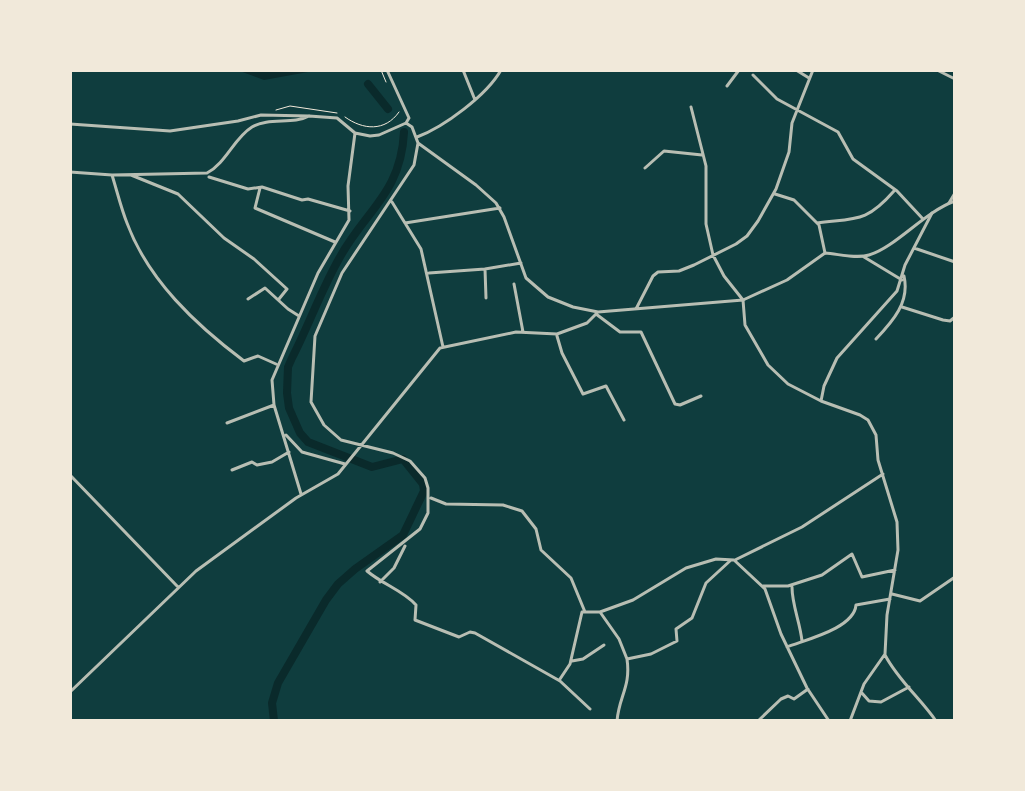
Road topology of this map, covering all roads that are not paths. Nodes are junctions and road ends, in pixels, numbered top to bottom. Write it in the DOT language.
graph roads {
  1 [pos="387,70"];
  2 [pos="463,70"];
  3 [pos="501,70"];
  4 [pos="739,70"];
  5 [pos="796,70"];
  6 [pos="813,70"];
  7 [pos="937,70"];
  8 [pos="753,75"];
  9 [pos="809,78"];
  10 [pos="955,79"];
  11 [pos="727,86"];
  12 [pos="475,100"];
  13 [pos="691,107"];
  14 [pos="796,109"];
  15 [pos="309,116"];
  16 [pos="70,124"];
  17 [pos="404,124"];
  18 [pos="355,133"];
  19 [pos="417,137"];
  20 [pos="418,143"];
  21 [pos="702,155"];
  22 [pos="645,168"];
  23 [pos="70,172"];
  24 [pos="130,174"];
  25 [pos="112,175"];
  26 [pos="209,177"];
  27 [pos="260,187"];
  28 [pos="895,190"];
  29 [pos="955,193"];
  30 [pos="774,194"];
  31 [pos="391,200"];
  32 [pos="955,201"];
  33 [pos="949,203"];
  34 [pos="500,208"];
  35 [pos="350,211"];
  36 [pos="932,213"];
  37 [pos="923,219"];
  38 [pos="404,223"];
  39 [pos="817,223"];
  40 [pos="335,242"];
  41 [pos="914,248"];
  42 [pos="825,253"];
  43 [pos="713,255"];
  44 [pos="863,256"];
  45 [pos="955,262"];
  46 [pos="521,263"];
  47 [pos="485,269"];
  48 [pos="428,273"];
  49 [pos="903,277"];
  50 [pos="514,284"];
  51 [pos="486,298"];
  52 [pos="248,299"];
  53 [pos="279,299"];
  54 [pos="743,300"];
  55 [pos="901,307"];
  56 [pos="636,309"];
  57 [pos="597,313"];
  58 [pos="299,316"];
  59 [pos="955,317"];
  60 [pos="523,332"];
  61 [pos="557,334"];
  62 [pos="876,339"];
  63 [pos="443,347"];
  64 [pos="277,364"];
  65 [pos="701,396"];
  66 [pos="821,401"];
  67 [pos="274,405"];
  68 [pos="624,420"];
  69 [pos="227,423"];
  70 [pos="283,432"];
  71 [pos="362,447"];
  72 [pos="289,452"];
  73 [pos="348,464"];
  74 [pos="232,470"];
  75 [pos="883,474"];
  76 [pos="70,475"];
  77 [pos="302,494"];
  78 [pos="430,497"];
  79 [pos="407,542"];
  80 [pos="733,560"];
  81 [pos="895,570"];
  82 [pos="955,577"];
  83 [pos="380,582"];
  84 [pos="792,585"];
  85 [pos="763,586"];
  86 [pos="178,587"];
  87 [pos="890,596"];
  88 [pos="585,612"];
  89 [pos="600,612"];
  90 [pos="802,641"];
  91 [pos="604,645"];
  92 [pos="787,647"];
  93 [pos="885,654"];
  94 [pos="627,659"];
  95 [pos="571,661"];
  96 [pos="560,681"];
  97 [pos="909,687"];
  98 [pos="808,689"];
  99 [pos="70,692"];
  100 [pos="861,692"];
  101 [pos="590,709"];
  102 [pos="617,721"];
  103 [pos="758,721"];
  104 [pos="829,721"];
  105 [pos="850,721"];
  106 [pos="936,721"];
  1 -- 17 [label="street"];
  2 -- 12 [label="street"];
  3 -- 12 [label="street"];
  4 -- 11 [label="street"];
  5 -- 9 [label="street"];
  6 -- 9 [label="street"];
  7 -- 10 [label="street"];
  8 -- 14 [label="street"];
  9 -- 14 [label="street"];
  12 -- 19 [label="street"];
  13 -- 21 [label="street"];
  14 -- 28 [label="street"];
  14 -- 30 [label="street"];
  15 -- 16 [label="street"];
  15 -- 18 [label="street"];
  15 -- 24 [label="street"];
  17 -- 18 [label="street"];
  17 -- 19 [label="street"];
  18 -- 35 [label="street"];
  19 -- 20 [label="street"];
  20 -- 31 [label="street"];
  20 -- 34 [label="street"];
  21 -- 22 [label="street"];
  21 -- 43 [label="street"];
  23 -- 25 [label="street"];
  24 -- 25 [label="street"];
  24 -- 53 [label="street"];
  25 -- 64 [label="street"];
  26 -- 27 [label="street"];
  27 -- 35 [label="street"];
  27 -- 40 [label="street"];
  28 -- 37 [label="street"];
  28 -- 39 [label="street"];
  29 -- 33 [label="street"];
  30 -- 39 [label="street"];
  30 -- 43 [label="street"];
  31 -- 38 [label="street"];
  31 -- 71 [label="street"];
  32 -- 33 [label="street"];
  33 -- 36 [label="street"];
  34 -- 38 [label="street"];
  34 -- 46 [label="street"];
  35 -- 40 [label="street"];
  36 -- 37 [label="street"];
  36 -- 41 [label="street"];
  37 -- 44 [label="street"];
  38 -- 48 [label="street"];
  39 -- 42 [label="street"];
  40 -- 58 [label="street"];
  41 -- 45 [label="street"];
  41 -- 49 [label="street"];
  42 -- 44 [label="street"];
  42 -- 54 [label="street"];
  43 -- 54 [label="street"];
  43 -- 56 [label="street"];
  44 -- 49 [label="street"];
  46 -- 47 [label="street"];
  46 -- 57 [label="street"];
  47 -- 48 [label="street"];
  47 -- 51 [label="street"];
  48 -- 63 [label="street"];
  49 -- 55 [label="street"];
  49 -- 66 [label="street"];
  50 -- 60 [label="street"];
  52 -- 53 [label="street"];
  53 -- 58 [label="street"];
  54 -- 56 [label="street"];
  54 -- 66 [label="street"];
  55 -- 59 [label="street"];
  55 -- 62 [label="street"];
  56 -- 57 [label="street"];
  57 -- 61 [label="street"];
  57 -- 65 [label="street"];
  58 -- 64 [label="street"];
  60 -- 61 [label="street"];
  60 -- 63 [label="street"];
  61 -- 68 [label="street"];
  63 -- 71 [label="street"];
  64 -- 67 [label="street"];
  66 -- 75 [label="street"];
  67 -- 69 [label="street"];
  67 -- 70 [label="street"];
  70 -- 72 [label="street"];
  70 -- 73 [label="street"];
  71 -- 73 [label="street"];
  71 -- 78 [label="street"];
  72 -- 74 [label="street"];
  72 -- 77 [label="street"];
  73 -- 77 [label="street"];
  75 -- 80 [label="street"];
  75 -- 81 [label="street"];
  76 -- 86 [label="street"];
  77 -- 86 [label="street"];
  78 -- 79 [label="street"];
  78 -- 88 [label="street"];
  79 -- 83 [label="street"];
  79 -- 83 [label="street"];
  80 -- 85 [label="street"];
  80 -- 89 [label="street"];
  80 -- 94 [label="street"];
  81 -- 84 [label="street"];
  81 -- 87 [label="street"];
  82 -- 87 [label="street"];
  83 -- 96 [label="street"];
  84 -- 85 [label="street"];
  84 -- 90 [label="street"];
  85 -- 92 [label="street"];
  86 -- 99 [label="street"];
  87 -- 90 [label="street"];
  87 -- 93 [label="street"];
  88 -- 89 [label="street"];
  88 -- 95 [label="street"];
  89 -- 94 [label="street"];
  90 -- 92 [label="street"];
  91 -- 95 [label="street"];
  92 -- 98 [label="street"];
  93 -- 97 [label="street"];
  93 -- 100 [label="street"];
  94 -- 102 [label="street"];
  95 -- 96 [label="street"];
  96 -- 101 [label="street"];
  97 -- 100 [label="street"];
  97 -- 106 [label="street"];
  98 -- 103 [label="street"];
  98 -- 104 [label="street"];
  100 -- 105 [label="street"];
}
